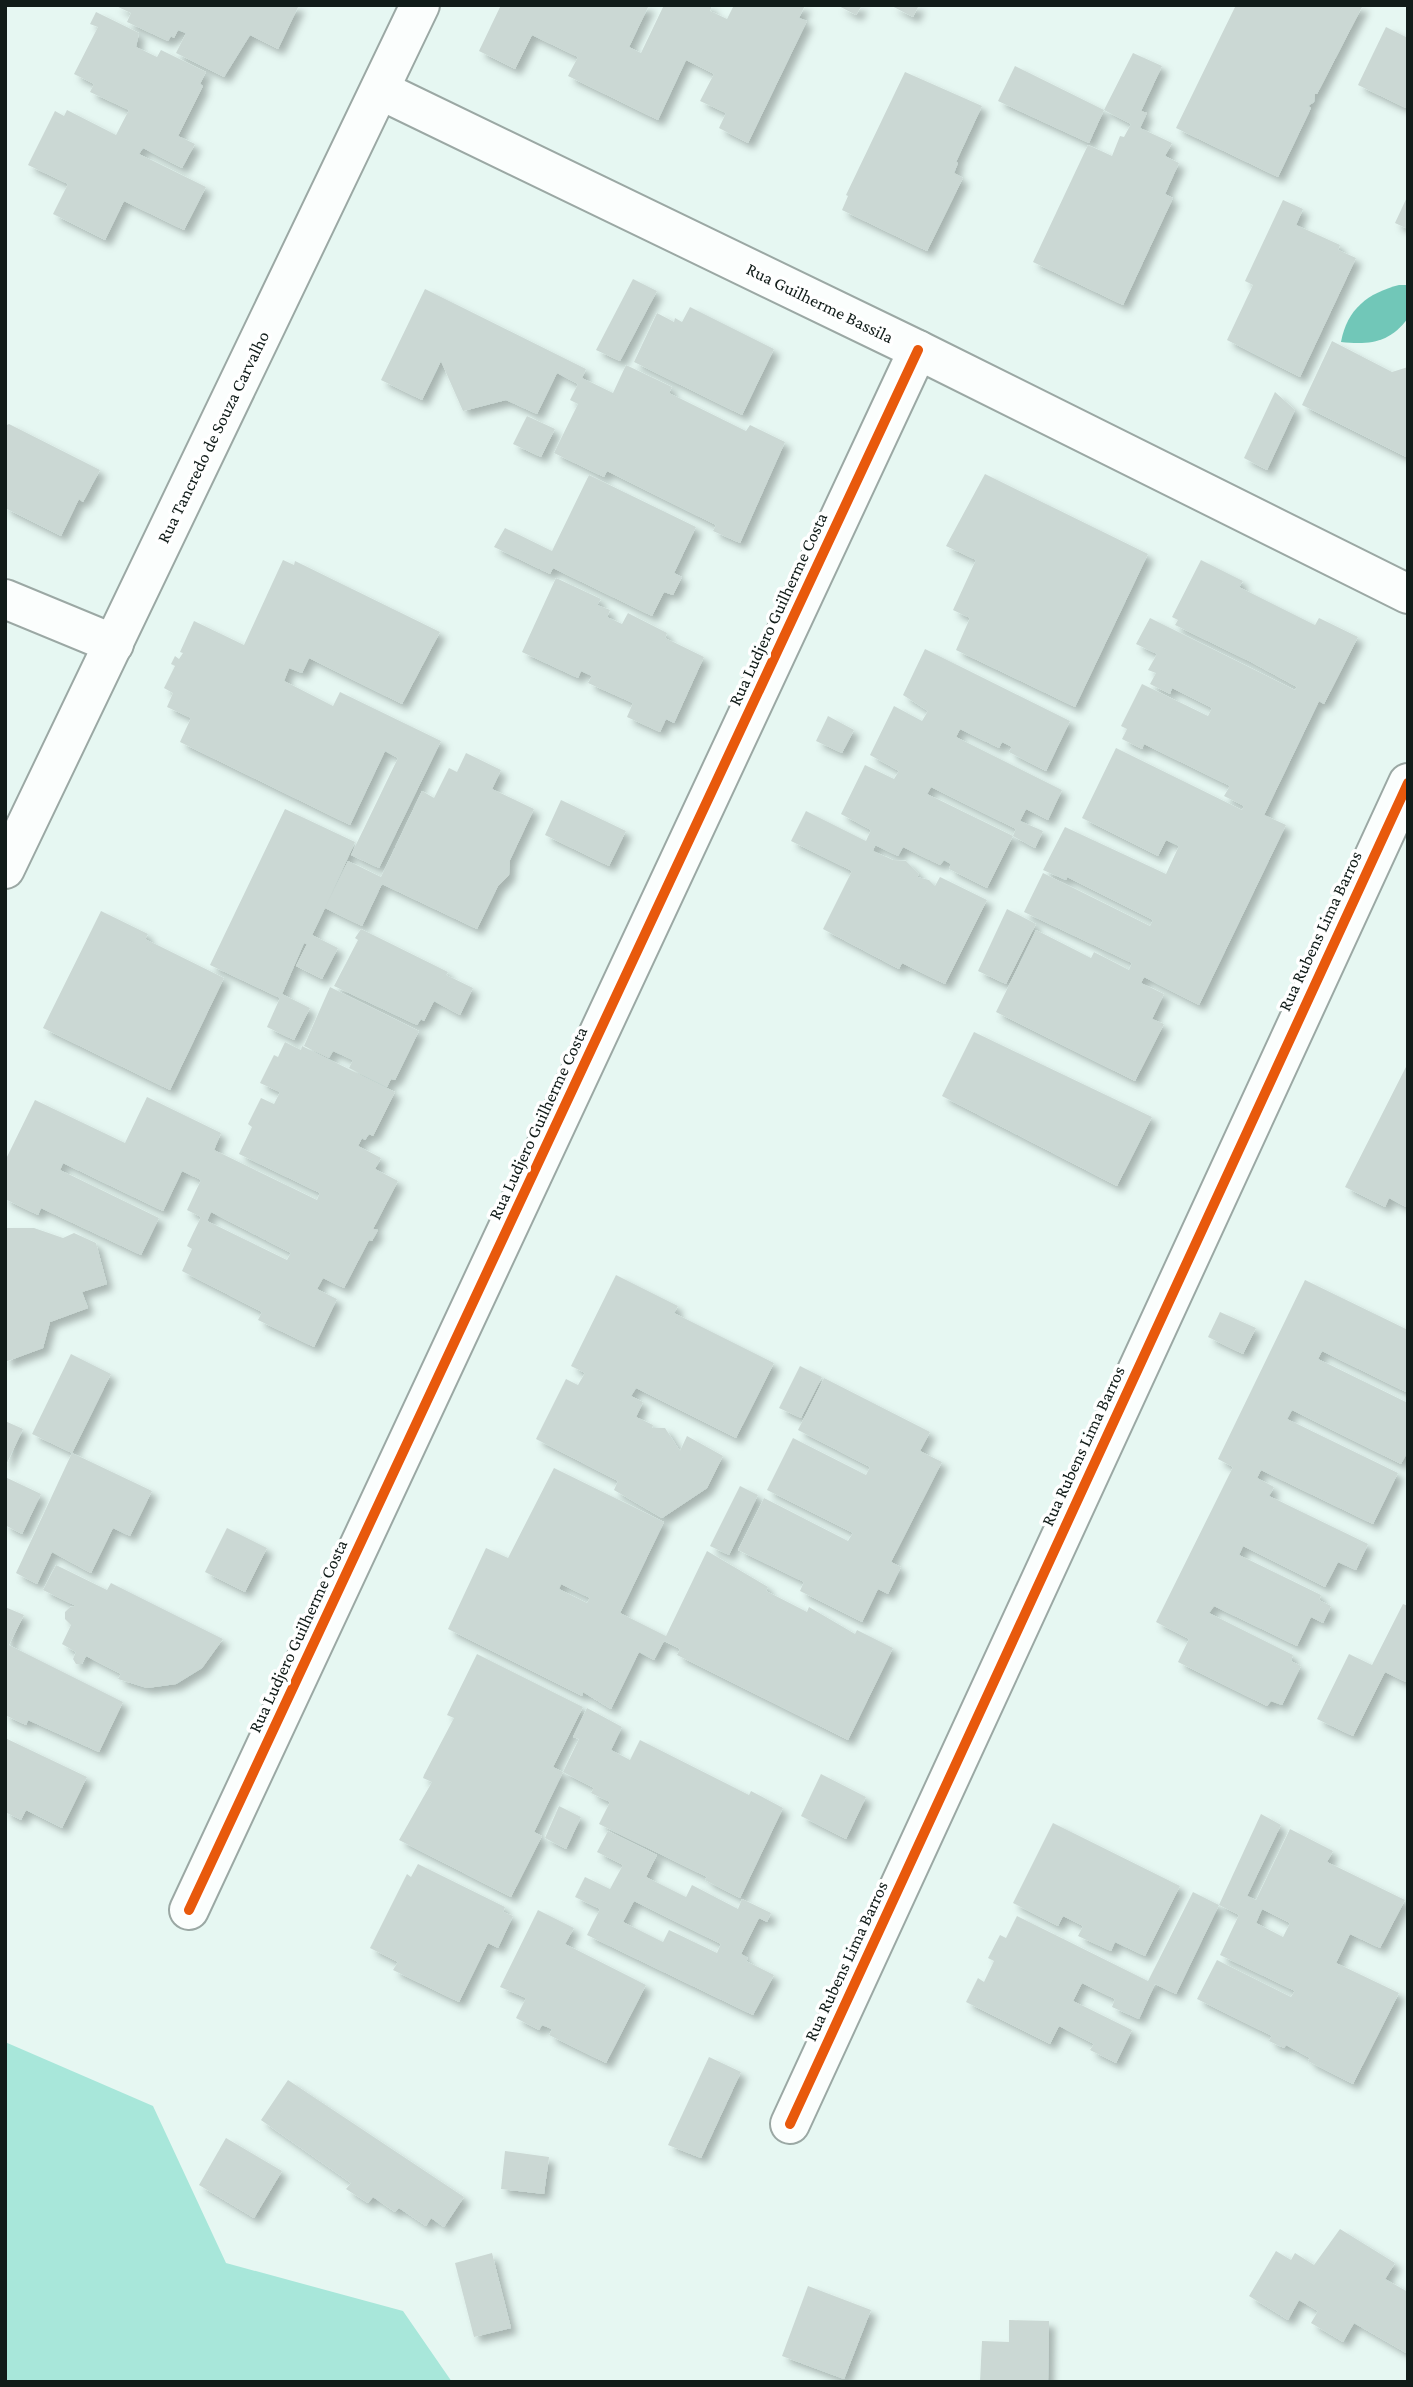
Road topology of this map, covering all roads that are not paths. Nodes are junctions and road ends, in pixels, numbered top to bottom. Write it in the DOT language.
graph roads {
  1 [pos="420,5"];
  2 [pos="380,90"];
  3 [pos="918,350"];
  4 [pos="1408,594"];
  5 [pos="5,599"];
  6 [pos="114,644"];
  7 [pos="1408,783"];
  8 [pos="5,869"];
  9 [pos="189,1910"];
  10 [pos="790,2124"];
  1 -- 2 [label="street, Rua Tancredo de Souza Carvalho"];
  2 -- 3 [label="street, Rua Guilherme Bassila"];
  2 -- 6 [label="street, Rua Tancredo de Souza Carvalho"];
  3 -- 4 [label="street, Rua Guilherme Bassila"];
  3 -- 9 [label="street, Rua Ludjero Guilherme Costa"];
  5 -- 6 [label="street"];
  6 -- 8 [label="street, Rua Tancredo de Souza Carvalho"];
  7 -- 10 [label="street, Rua Rubens Lima Barros"];
}
